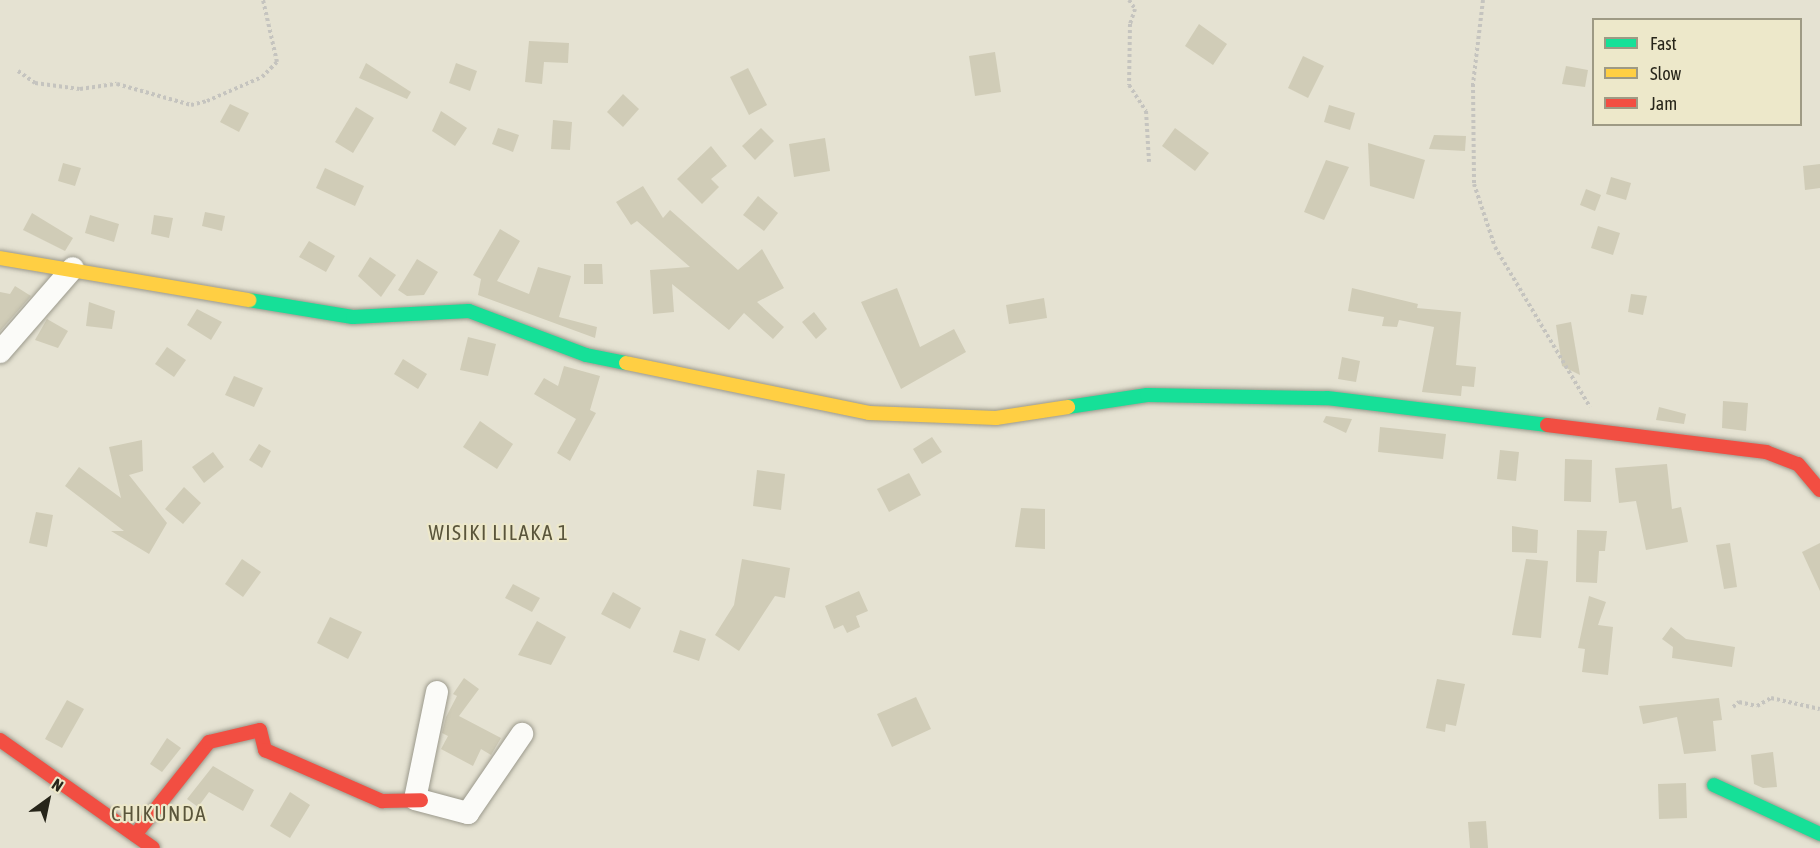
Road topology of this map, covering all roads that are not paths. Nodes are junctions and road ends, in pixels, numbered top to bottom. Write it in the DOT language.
graph roads {
  1 [pos="0,258"];
  2 [pos="73,268"];
  3 [pos="0,352"];
  4 [pos="1820,490"];
  5 [pos="437,692"];
  6 [pos="522,734"];
  7 [pos="0,740"];
  8 [pos="1714,785"];
  9 [pos="421,800"];
  10 [pos="1820,834"];
  11 [pos="135,835"];
  12 [pos="153,848"];
  1 -- 2 [label="street"];
  2 -- 3 [label="street"];
  2 -- 4 [label="street"];
  5 -- 9 [label="street"];
  6 -- 9 [label="street"];
  7 -- 11 [label="street"];
  8 -- 10 [label="street"];
  9 -- 11 [label="street"];
  11 -- 12 [label="street"];
}
